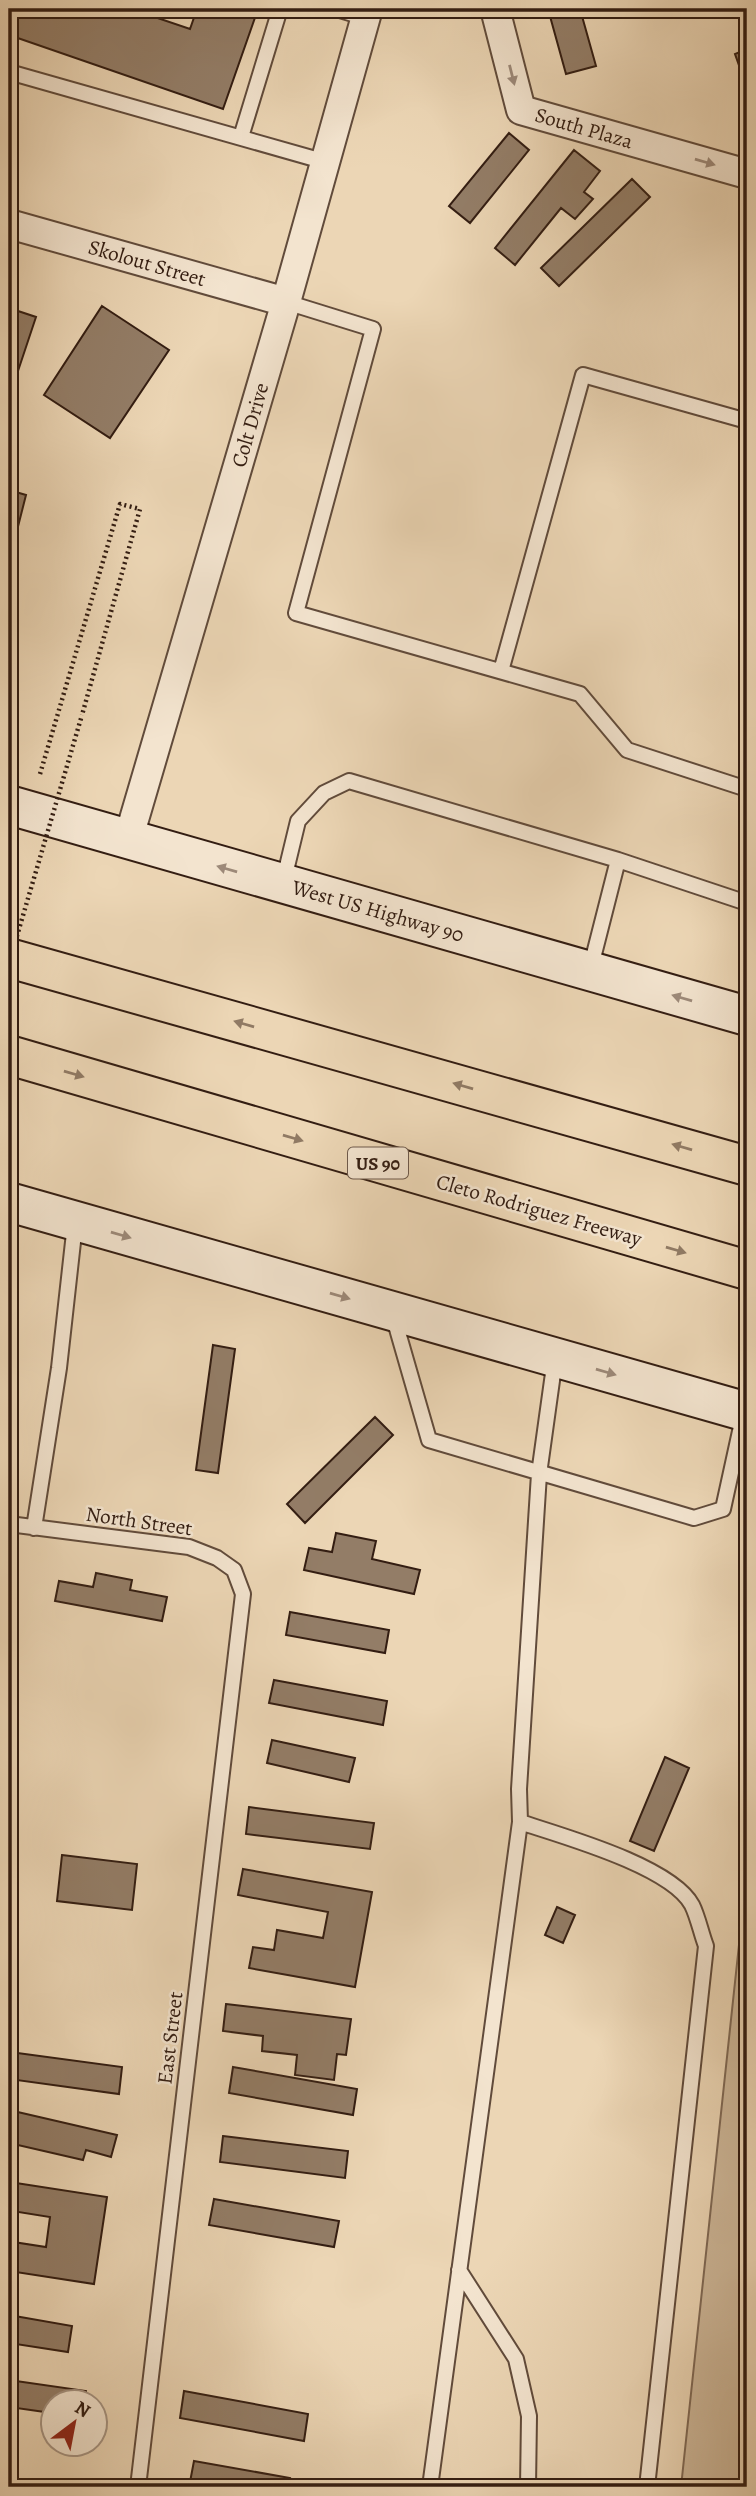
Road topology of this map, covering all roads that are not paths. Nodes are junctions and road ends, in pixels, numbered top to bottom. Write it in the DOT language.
graph roads {
  1 [pos="280,9"];
  2 [pos="335,9"];
  3 [pos="495,9"];
  4 [pos="367,13"];
  5 [pos="9,72"];
  6 [pos="241,138"];
  7 [pos="326,162"];
  8 [pos="747,174"];
  9 [pos="9,224"];
  10 [pos="286,303"];
  11 [pos="747,421"];
  12 [pos="501,671"];
  13 [pos="747,789"];
  14 [pos="9,806"];
  15 [pos="128,840"];
  16 [pos="618,860"];
  17 [pos="283,885"];
  18 [pos="747,903"];
  19 [pos="9,960"];
  20 [pos="590,972"];
  21 [pos="747,1016"];
  22 [pos="9,1055"];
  23 [pos="747,1166"];
  24 [pos="9,1202"];
  25 [pos="76,1222"];
  26 [pos="747,1270"];
  27 [pos="392,1311"];
  28 [pos="555,1357"];
  29 [pos="746,1412"];
  30 [pos="540,1474"];
  31 [pos="9,1524"];
  32 [pos="34,1528"];
  33 [pos="243,1594"];
  34 [pos="520,1822"];
  35 [pos="459,2270"];
  36 [pos="138,2487"];
  37 [pos="430,2487"];
  38 [pos="528,2487"];
  39 [pos="647,2487"];
  1 -- 6 [label="lane"];
  2 -- 4 [label="lane"];
  3 -- 8 [label="street, South Plaza, one-way"];
  4 -- 7 [label="street, Colt Drive"];
  5 -- 6 [label="lane"];
  6 -- 7 [label="lane"];
  7 -- 10 [label="street, Colt Drive"];
  9 -- 10 [label="street, Skolout Street"];
  10 -- 12 [label="lane"];
  10 -- 15 [label="street, Colt Drive"];
  11 -- 12 [label="lane"];
  12 -- 13 [label="lane"];
  14 -- 15 [label="main road, West US Highway 90"];
  17 -- 15 [label="main road, West US Highway 90, one-way"];
  16 -- 17 [label="lane"];
  16 -- 18 [label="lane"];
  16 -- 20 [label="lane"];
  17 -- 20 [label="main road, West US Highway 90"];
  23 -- 19 [label="highway, one-way"];
  21 -- 20 [label="main road, West US Highway 90, one-way"];
  22 -- 26 [label="highway, Cleto Rodriguez Freeway / US 90, one-way"];
  24 -- 25 [label="main road"];
  25 -- 27 [label="main road, one-way"];
  25 -- 32 [label="lane"];
  27 -- 28 [label="main road"];
  27 -- 30 [label="lane"];
  28 -- 29 [label="main road, one-way"];
  28 -- 30 [label="lane"];
  29 -- 30 [label="lane"];
  30 -- 34 [label="lane"];
  31 -- 32 [label="lane, North Street"];
  32 -- 33 [label="lane, North Street"];
  33 -- 36 [label="lane, East Street"];
  34 -- 35 [label="lane"];
  34 -- 39 [label="lane"];
  35 -- 37 [label="lane"];
  35 -- 38 [label="lane"];
}
